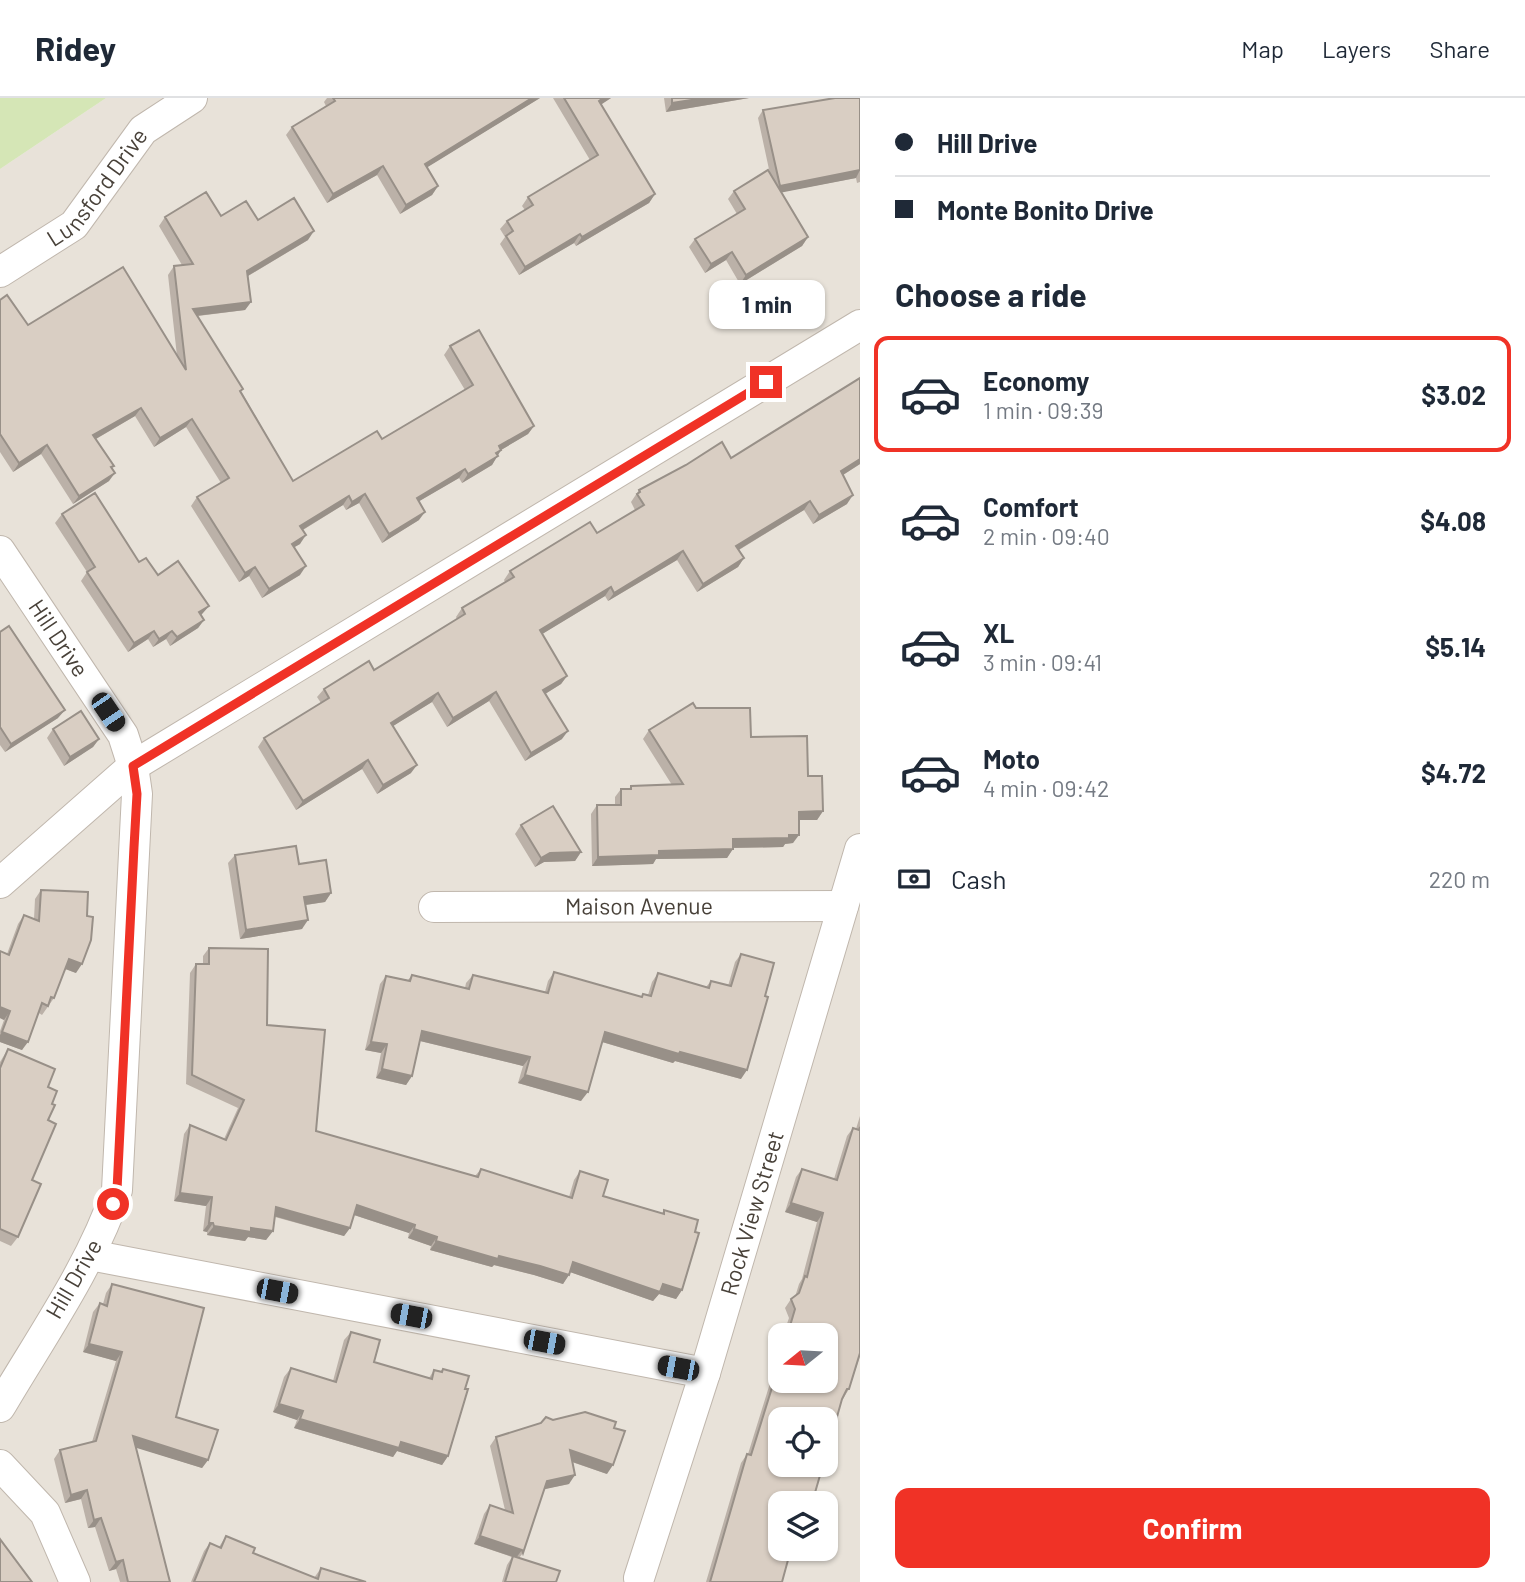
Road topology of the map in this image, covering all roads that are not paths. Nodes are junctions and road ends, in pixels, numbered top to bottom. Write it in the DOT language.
graph roads {
  1 [pos="192,98"];
  2 [pos="0,272"];
  3 [pos="860,325"];
  4 [pos="0,551"];
  5 [pos="133,766"];
  6 [pos="860,849"];
  7 [pos="0,883"];
  8 [pos="843,906"];
  9 [pos="434,907"];
  10 [pos="90,1255"];
  11 [pos="705,1373"];
  12 [pos="0,1407"];
  13 [pos="0,1465"];
  14 [pos="639,1578"];
  15 [pos="75,1582"];
  1 -- 2 [label="street, Lunsford Drive"];
  3 -- 5 [label="street"];
  4 -- 5 [label="street, Hill Drive"];
  5 -- 7 [label="street"];
  5 -- 10 [label="street, Hill Drive"];
  6 -- 8 [label="street, Rock View Street"];
  8 -- 9 [label="street, Maison Avenue"];
  8 -- 11 [label="street, Rock View Street"];
  10 -- 11 [label="street"];
  10 -- 12 [label="street, Hill Drive"];
  11 -- 14 [label="street, Rock View Street"];
  13 -- 15 [label="street"];
}
